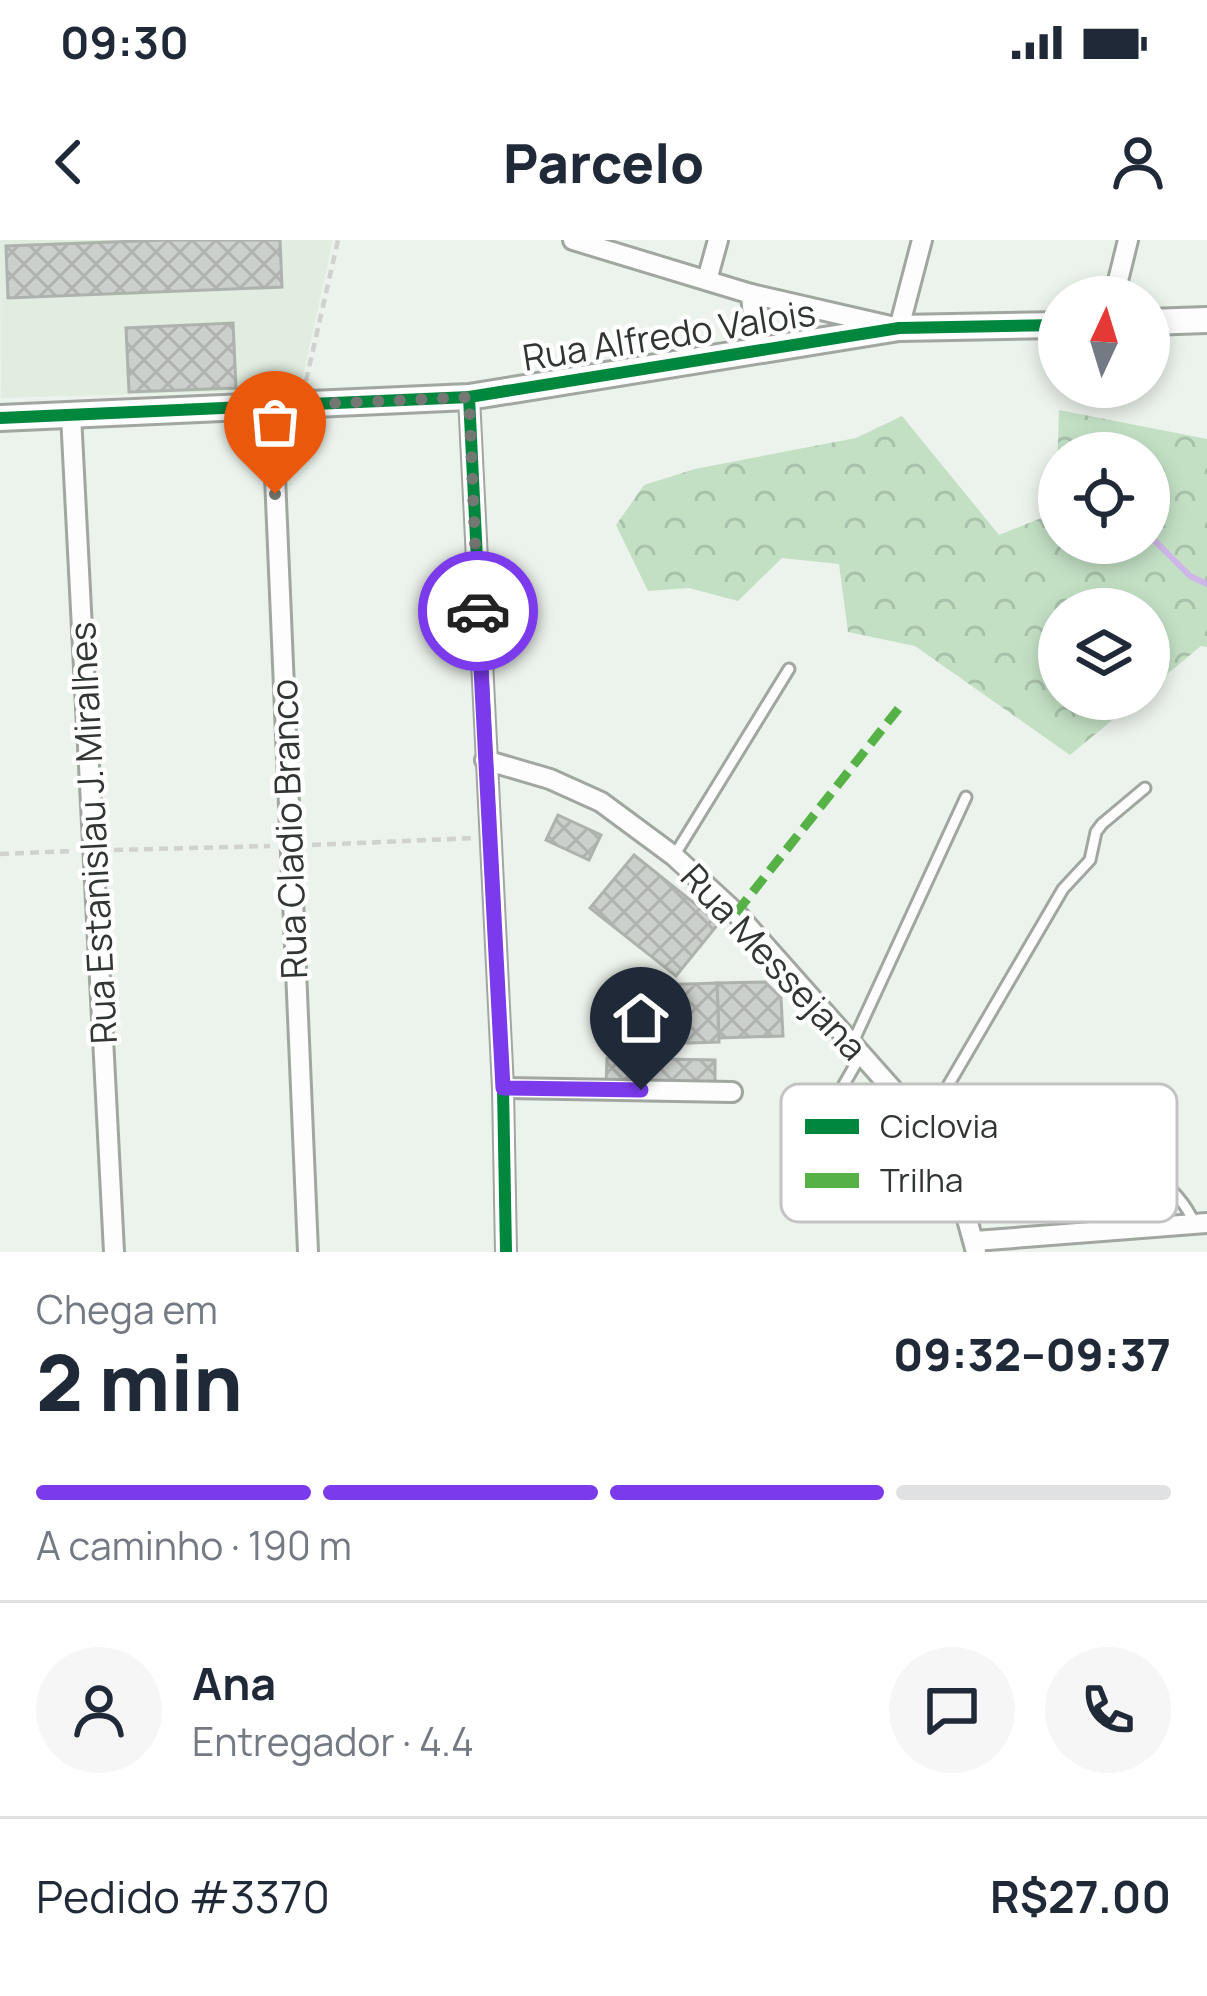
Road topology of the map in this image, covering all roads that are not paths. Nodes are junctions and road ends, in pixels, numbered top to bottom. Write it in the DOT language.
graph roads {
  1 [pos="573,240"];
  2 [pos="718,240"];
  3 [pos="922,240"];
  4 [pos="1128,240"];
  5 [pos="1119,276"];
  6 [pos="707,280"];
  7 [pos="751,294"];
  8 [pos="1207,320"];
  9 [pos="1170,321"];
  10 [pos="1038,325"];
  11 [pos="898,328"];
  12 [pos="756,352"];
  13 [pos="469,397"];
  14 [pos="272,406"];
  15 [pos="71,415"];
  16 [pos="0,418"];
  17 [pos="789,669"];
  18 [pos="485,760"];
  19 [pos="1145,788"];
  20 [pos="966,796"];
  21 [pos="674,856"];
  22 [pos="857,1048"];
  23 [pos="841,1084"];
  24 [pos="888,1084"];
  25 [pos="949,1084"];
  26 [pos="503,1088"];
  27 [pos="733,1092"];
  28 [pos="1177,1196"];
  29 [pos="1201,1223"];
  30 [pos="975,1246"];
  31 [pos="114,1252"];
  32 [pos="308,1252"];
  33 [pos="506,1252"];
  1 -- 6 [label="street"];
  2 -- 6 [label="street"];
  3 -- 11 [label="street"];
  4 -- 5 [label="street"];
  6 -- 7 [label="street"];
  7 -- 11 [label="street"];
  7 -- 12 [label="street"];
  8 -- 9 [label="street"];
  10 -- 11 [label="street, Rua Alfredo Valois"];
  11 -- 12 [label="street, Rua Alfredo Valois"];
  12 -- 13 [label="street, Rua Alfredo Valois"];
  13 -- 14 [label="street, Rua Alfredo Valois"];
  13 -- 18 [label="street"];
  14 -- 15 [label="street, Rua Alfredo Valois"];
  14 -- 32 [label="street, Rua Cladio Branco"];
  15 -- 16 [label="street, Rua Alfredo Valois"];
  15 -- 31 [label="street, Rua Estanislau J. Miralhes"];
  17 -- 21 [label="lane"];
  18 -- 21 [label="street, Rua Messejana"];
  18 -- 26 [label="street"];
  19 -- 25 [label="lane"];
  20 -- 22 [label="lane"];
  21 -- 22 [label="street, Rua Messejana"];
  22 -- 23 [label="lane"];
  22 -- 24 [label="street, Rua Messejana"];
  26 -- 27 [label="street"];
  26 -- 33 [label="street"];
  28 -- 29 [label="lane"];
  29 -- 30 [label="street"];
}
